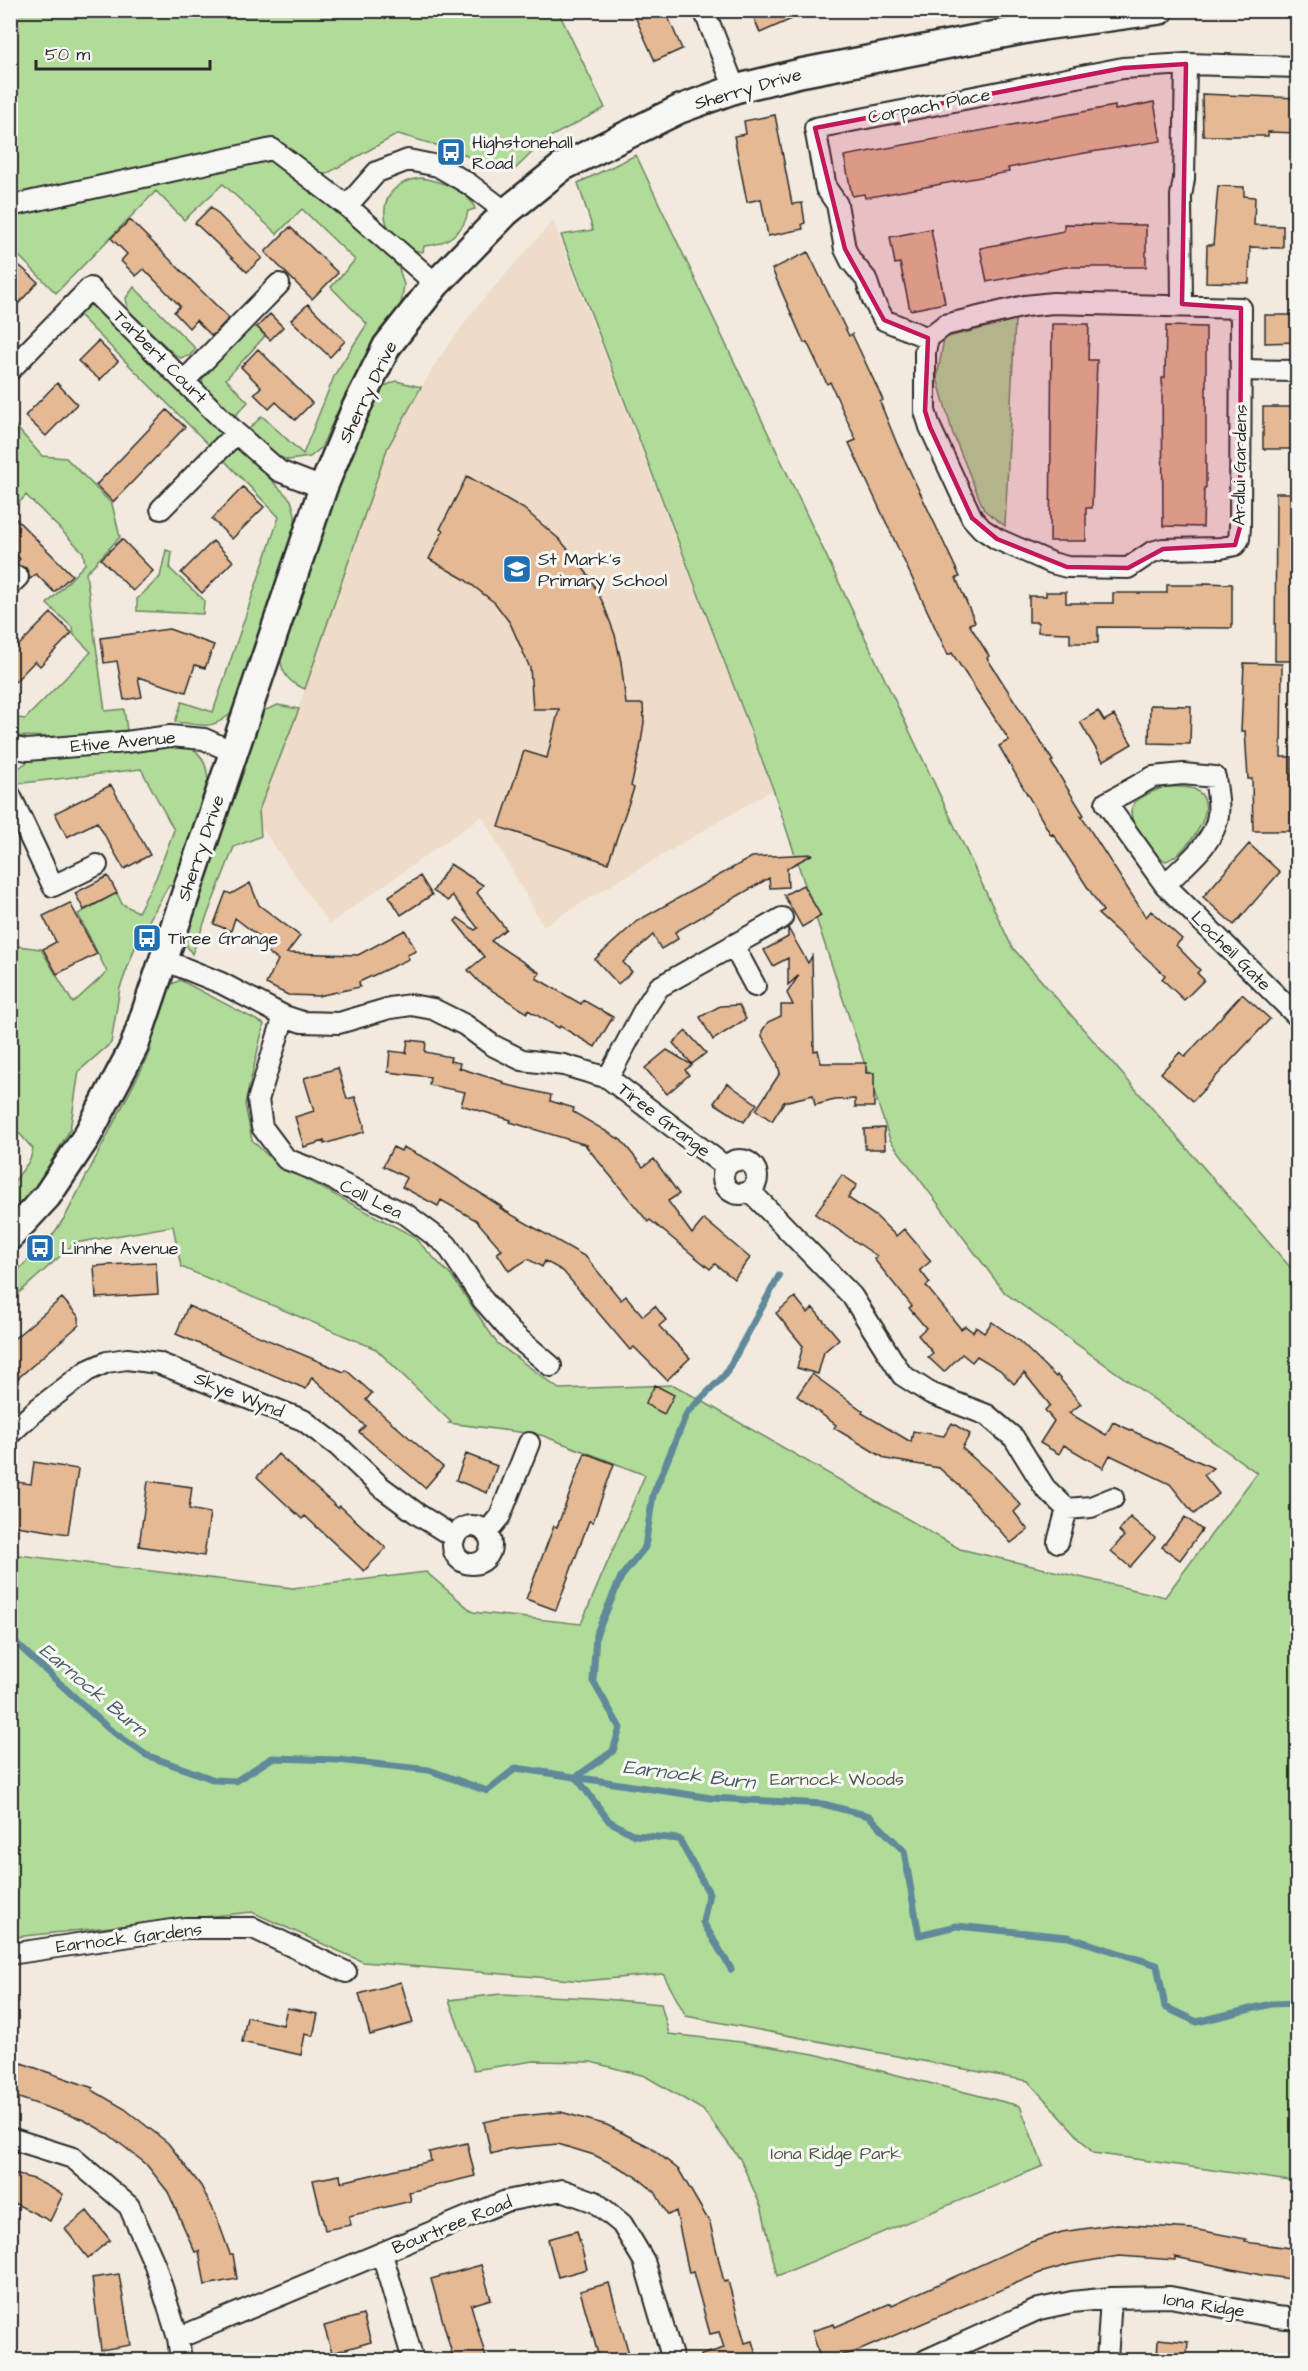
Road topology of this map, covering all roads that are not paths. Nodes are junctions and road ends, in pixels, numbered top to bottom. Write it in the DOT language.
graph roads {
  1 [pos="704,10"];
  2 [pos="1160,10"];
  3 [pos="1186,64"];
  4 [pos="1298,67"];
  5 [pos="735,89"];
  6 [pos="10,206"];
  7 [pos="347,206"];
  8 [pos="506,212"];
  9 [pos="279,284"];
  10 [pos="436,284"];
  11 [pos="1182,304"];
  12 [pos="928,338"];
  13 [pos="10,369"];
  14 [pos="1241,370"];
  15 [pos="1298,371"];
  16 [pos="185,380"];
  17 [pos="236,433"];
  18 [pos="323,488"];
  19 [pos="161,509"];
  20 [pos="10,747"];
  21 [pos="233,752"];
  22 [pos="10,795"];
  23 [pos="98,866"];
  24 [pos="1165,885"];
  25 [pos="782,918"];
  26 [pos="733,945"];
  27 [pos="164,960"];
  28 [pos="755,986"];
  29 [pos="284,1016"];
  30 [pos="1298,1017"];
  31 [pos="609,1078"];
  32 [pos="10,1236"];
  33 [pos="551,1366"];
  34 [pos="10,1434"];
  35 [pos="529,1443"];
  36 [pos="1113,1498"];
  37 [pos="1067,1509"];
  38 [pos="486,1533"];
  39 [pos="454,1537"];
  40 [pos="1058,1542"];
  41 [pos="10,1954"];
  42 [pos="346,1972"];
  43 [pos="10,2138"];
  44 [pos="382,2254"];
  45 [pos="1111,2298"];
  46 [pos="1298,2319"];
  47 [pos="178,2338"];
  48 [pos="181,2361"];
  49 [pos="413,2361"];
  50 [pos="673,2361"];
  51 [pos="926,2361"];
  52 [pos="1107,2361"];
  1 -- 5 [label="street"];
  2 -- 5 [label="street, Sherry Drive"];
  3 -- 4 [label="street, Corpach Place"];
  3 -- 11 [label="street"];
  3 -- 12 [label="street, Corpach Place"];
  5 -- 8 [label="street, Sherry Drive"];
  6 -- 7 [label="street"];
  7 -- 8 [label="street"];
  7 -- 10 [label="street"];
  8 -- 10 [label="street, Sherry Drive"];
  9 -- 16 [label="street"];
  10 -- 18 [label="street, Sherry Drive"];
  11 -- 12 [label="street, Ardlui Gardens"];
  11 -- 14 [label="street, Ardlui Gardens"];
  12 -- 14 [label="street, Ardlui Gardens"];
  13 -- 16 [label="street, Tarbert Court"];
  14 -- 15 [label="street"];
  16 -- 17 [label="street, Tarbert Court"];
  17 -- 18 [label="street, Tarbert Court"];
  17 -- 19 [label="street"];
  18 -- 21 [label="street, Sherry Drive"];
  20 -- 21 [label="street, Etive Avenue"];
  21 -- 27 [label="street, Sherry Drive"];
  22 -- 23 [label="street"];
  24 -- 24 [label="street, Locheil Gate"];
  24 -- 30 [label="street, Locheil Gate"];
  25 -- 26 [label="street"];
  26 -- 28 [label="street"];
  26 -- 31 [label="street"];
  27 -- 29 [label="street, Tiree Grange"];
  27 -- 32 [label="street, Sherry Drive"];
  29 -- 31 [label="street, Tiree Grange"];
  29 -- 33 [label="street, Coll Lea"];
  31 -- 37 [label="street, Tiree Grange"];
  34 -- 39 [label="street, Skye Wynd"];
  35 -- 38 [label="street"];
  36 -- 37 [label="street"];
  37 -- 40 [label="street"];
  38 -- 39 [label="street"];
  38 -- 39 [label="street"];
  41 -- 42 [label="street, Earnock Gardens"];
  43 -- 47 [label="street"];
  44 -- 47 [label="street, Bourtree Road"];
  44 -- 49 [label="street"];
  44 -- 50 [label="street, Bourtree Road"];
  45 -- 46 [label="street, Iona Ridge"];
  45 -- 51 [label="street, Iona Ridge"];
  45 -- 52 [label="street"];
  47 -- 48 [label="street"];
}
